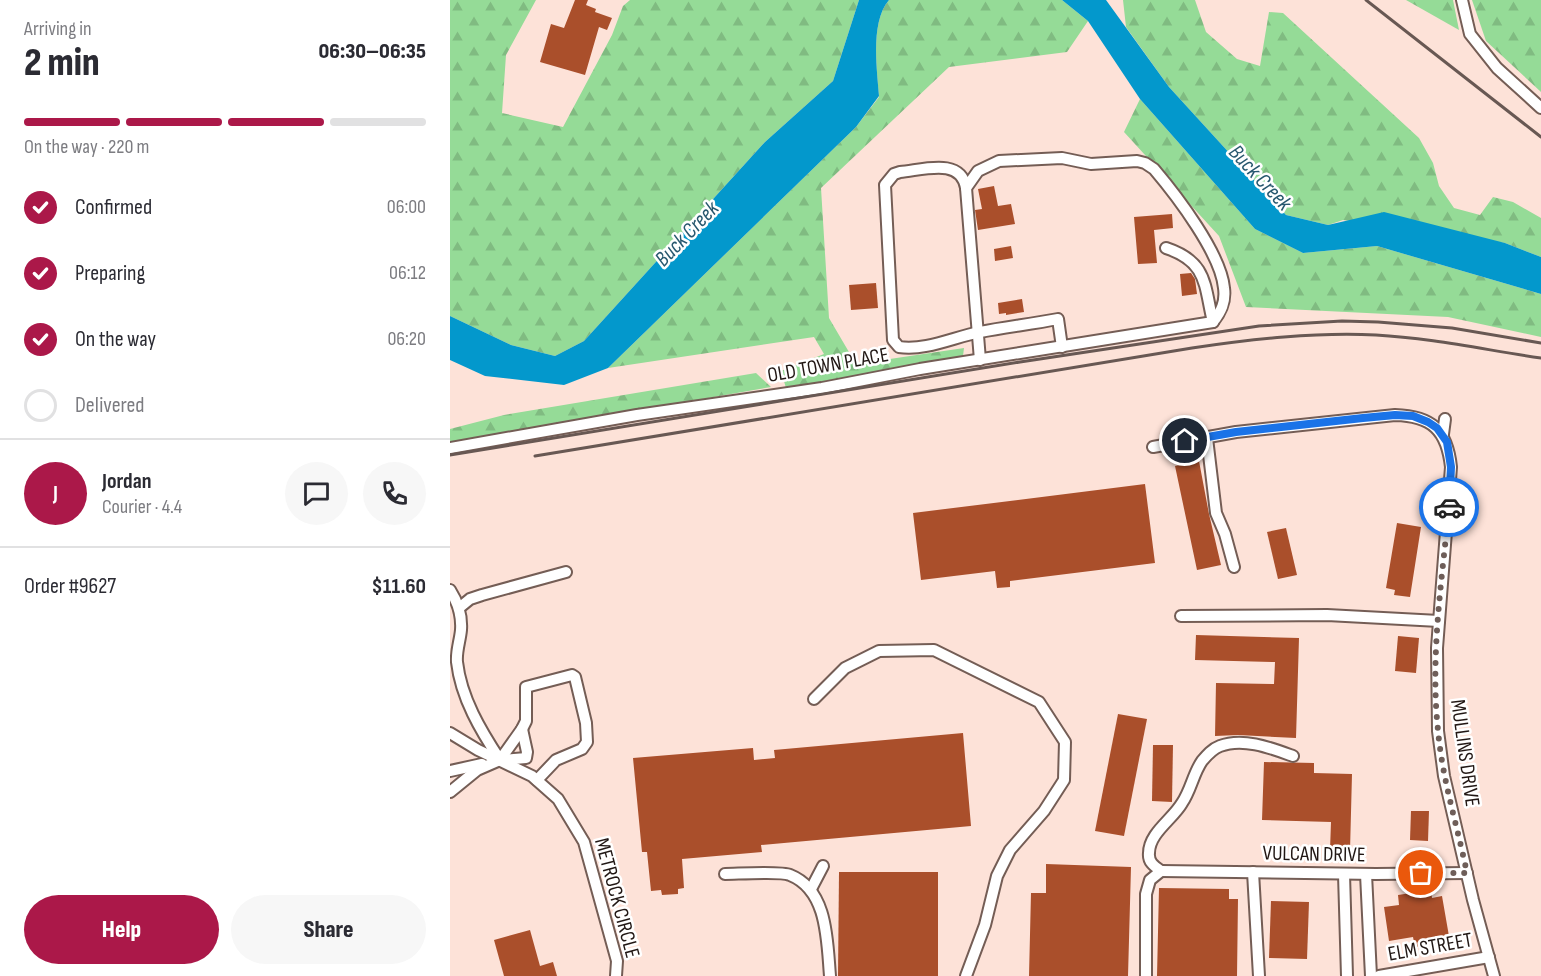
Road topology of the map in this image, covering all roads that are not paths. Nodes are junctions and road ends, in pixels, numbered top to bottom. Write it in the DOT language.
graph roads {
  1 [pos="1462,0"];
  2 [pos="1541,108"];
  3 [pos="966,188"];
  4 [pos="1166,248"];
  5 [pos="1213,322"];
  6 [pos="977,332"];
  7 [pos="1062,347"];
  8 [pos="980,360"];
  9 [pos="1445,419"];
  10 [pos="1443,434"];
  11 [pos="1207,438"];
  12 [pos="1153,447"];
  13 [pos="450,448"];
  14 [pos="1234,567"];
  15 [pos="566,572"];
  16 [pos="450,590"];
  17 [pos="459,608"];
  18 [pos="1180,616"];
  19 [pos="1439,621"];
  20 [pos="814,699"];
  21 [pos="522,729"];
  22 [pos="450,733"];
  23 [pos="1293,756"];
  24 [pos="500,760"];
  25 [pos="450,771"];
  26 [pos="537,780"];
  27 [pos="450,792"];
  28 [pos="823,866"];
  29 [pos="1161,871"];
  30 [pos="1253,872"];
  31 [pos="1467,873"];
  32 [pos="725,874"];
  33 [pos="1344,874"];
  34 [pos="1366,874"];
  35 [pos="812,889"];
  36 [pos="1489,957"];
  37 [pos="616,976"];
  38 [pos="830,976"];
  39 [pos="966,976"];
  40 [pos="1146,976"];
  41 [pos="1259,976"];
  42 [pos="1347,976"];
  43 [pos="1371,976"];
  44 [pos="1379,976"];
  45 [pos="1494,976"];
  1 -- 2 [label="street"];
  3 -- 5 [label="street"];
  3 -- 6 [label="street"];
  3 -- 6 [label="street"];
  4 -- 5 [label="street"];
  5 -- 7 [label="street, OLD TOWN PLACE"];
  6 -- 7 [label="street"];
  6 -- 8 [label="street"];
  7 -- 8 [label="street, OLD TOWN PLACE"];
  8 -- 13 [label="street, OLD TOWN PLACE"];
  9 -- 10 [label="street"];
  10 -- 11 [label="street"];
  10 -- 19 [label="street, MULLINS DRIVE"];
  11 -- 12 [label="street"];
  11 -- 14 [label="street"];
  15 -- 17 [label="street"];
  16 -- 17 [label="street"];
  17 -- 24 [label="street"];
  18 -- 19 [label="street"];
  19 -- 31 [label="street, MULLINS DRIVE"];
  20 -- 39 [label="street"];
  21 -- 24 [label="street"];
  21 -- 24 [label="street"];
  21 -- 26 [label="street"];
  22 -- 24 [label="street, METROCK CIRCLE"];
  23 -- 29 [label="street"];
  24 -- 25 [label="street"];
  24 -- 26 [label="street, METROCK CIRCLE"];
  24 -- 27 [label="street"];
  26 -- 37 [label="street, METROCK CIRCLE"];
  28 -- 35 [label="street"];
  29 -- 30 [label="street, VULCAN DRIVE"];
  29 -- 40 [label="street"];
  30 -- 33 [label="street, VULCAN DRIVE"];
  30 -- 41 [label="street"];
  31 -- 34 [label="street, VULCAN DRIVE"];
  31 -- 36 [label="street, MULLINS DRIVE"];
  32 -- 35 [label="street"];
  33 -- 34 [label="street, VULCAN DRIVE"];
  33 -- 42 [label="street"];
  34 -- 43 [label="street"];
  35 -- 38 [label="street"];
  36 -- 44 [label="street, ELM STREET"];
  36 -- 45 [label="street, MULLINS DRIVE"];
}
